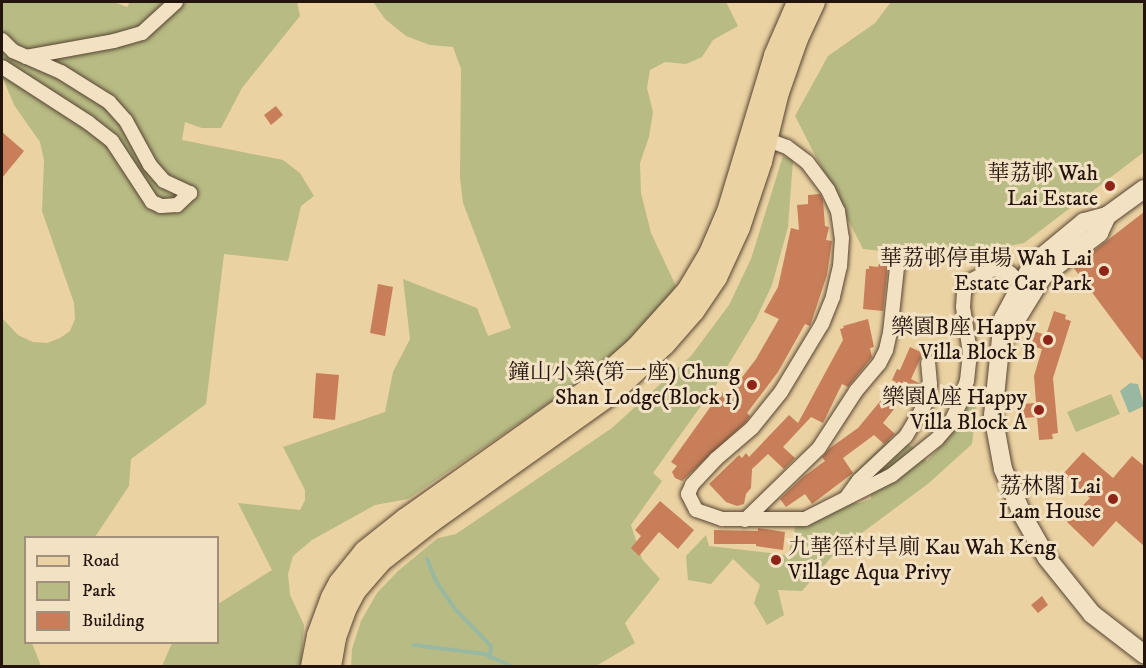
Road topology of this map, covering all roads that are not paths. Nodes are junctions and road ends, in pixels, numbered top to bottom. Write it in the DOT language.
graph roads {
  1 [pos="176,2"];
  2 [pos="797,2"];
  3 [pos="814,2"];
  4 [pos="2,40"];
  5 [pos="26,57"];
  6 [pos="2,67"];
  7 [pos="765,139"];
  8 [pos="1144,189"];
  9 [pos="1107,216"];
  10 [pos="897,267"];
  11 [pos="1026,289"];
  12 [pos="928,363"];
  13 [pos="844,500"];
  14 [pos="745,520"];
  15 [pos="1144,654"];
  16 [pos="311,666"];
  17 [pos="330,666"];
  1 -- 5 [label="street"];
  2 -- 16 [label="main road"];
  3 -- 7 [label="main road"];
  4 -- 5 [label="street"];
  5 -- 6 [label="street"];
  7 -- 14 [label="street"];
  7 -- 17 [label="main road"];
  8 -- 9 [label="main road"];
  9 -- 11 [label="main road"];
  9 -- 11 [label="main road"];
  10 -- 14 [label="street"];
  11 -- 13 [label="street"];
  11 -- 15 [label="main road"];
  12 -- 13 [label="street"];
  13 -- 14 [label="street"];
}
